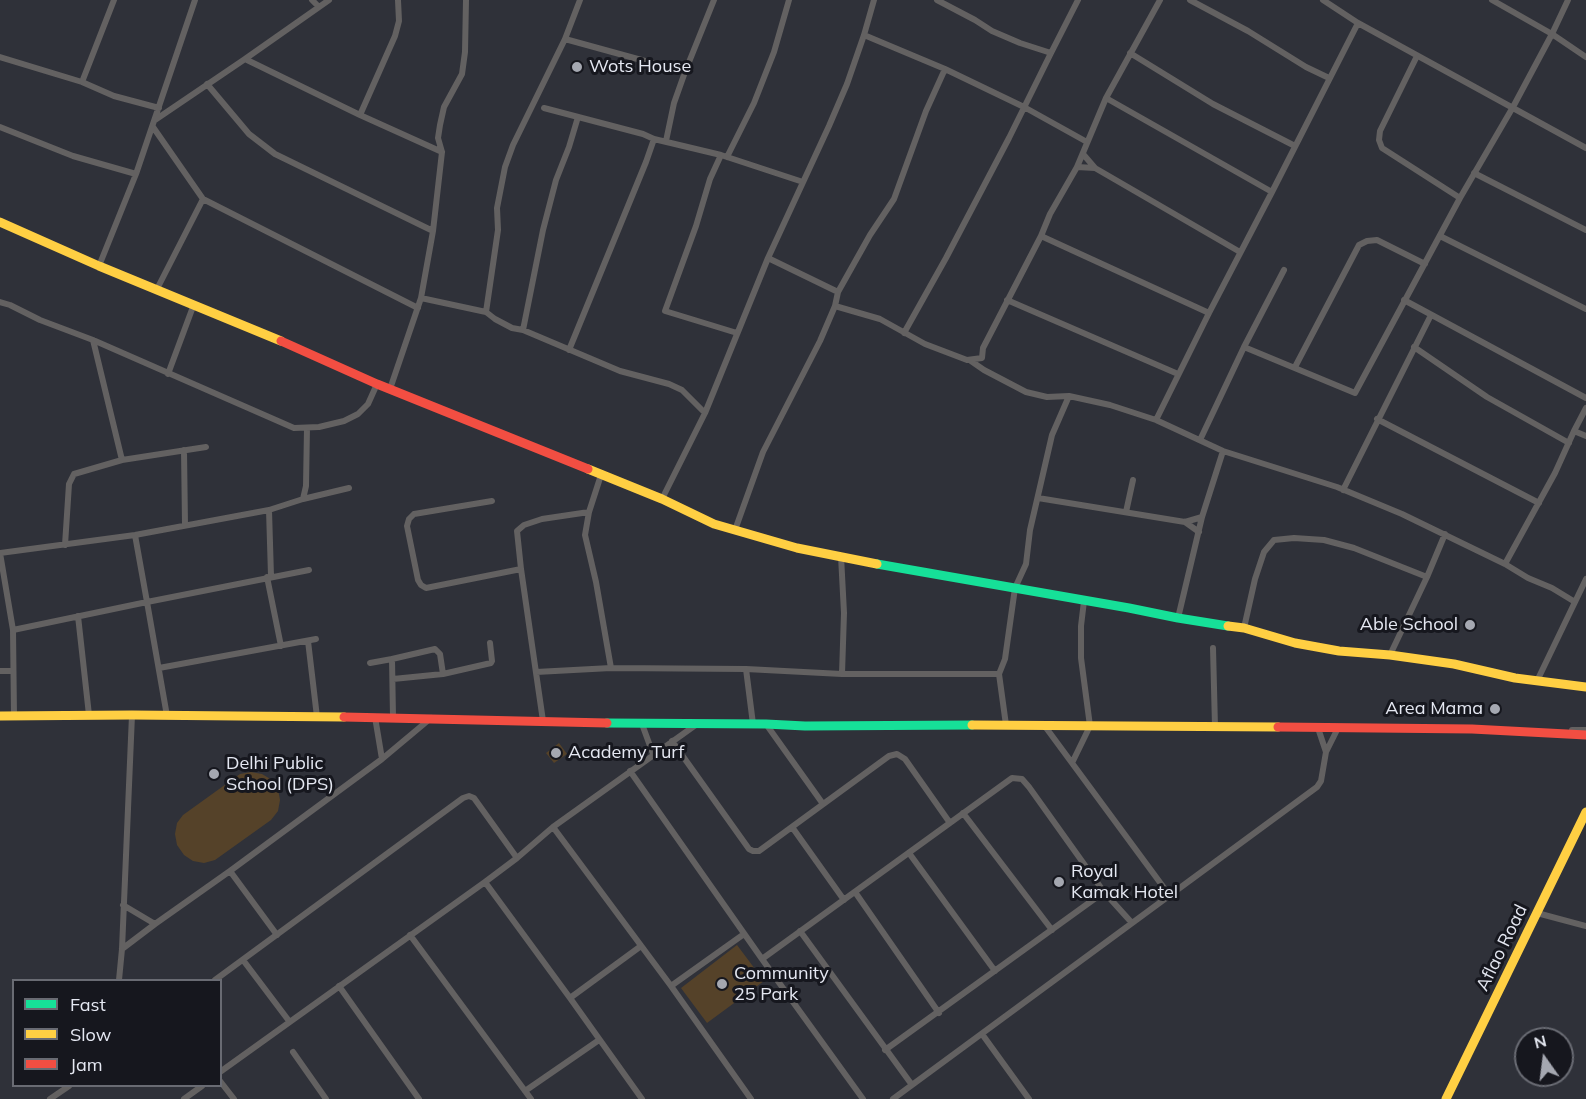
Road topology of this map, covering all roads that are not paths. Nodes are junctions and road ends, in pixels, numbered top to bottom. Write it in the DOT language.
graph roads {
  1 [pos="114,0"];
  2 [pos="195,0"];
  3 [pos="312,0"];
  4 [pos="329,0"];
  5 [pos="398,0"];
  6 [pos="466,0"];
  7 [pos="580,0"];
  8 [pos="714,0"];
  9 [pos="789,0"];
  10 [pos="874,0"];
  11 [pos="937,0"];
  12 [pos="1078,0"];
  13 [pos="1160,0"];
  14 [pos="1191,0"];
  15 [pos="1323,0"];
  16 [pos="1492,0"];
  17 [pos="1568,0"];
  18 [pos="319,7"];
  19 [pos="1358,23"];
  20 [pos="1552,34"];
  21 [pos="864,35"];
  22 [pos="565,39"];
  23 [pos="1051,52"];
  24 [pos="1130,53"];
  25 [pos="1417,56"];
  26 [pos="0,57"];
  27 [pos="1586,57"];
  28 [pos="245,59"];
  29 [pos="945,69"];
  30 [pos="685,72"];
  31 [pos="1329,78"];
  32 [pos="82,82"];
  33 [pos="207,84"];
  34 [pos="1106,98"];
  35 [pos="1024,107"];
  36 [pos="1513,107"];
  37 [pos="159,108"];
  38 [pos="544,108"];
  39 [pos="360,115"];
  40 [pos="578,117"];
  41 [pos="154,123"];
  42 [pos="0,128"];
  43 [pos="654,139"];
  44 [pos="666,141"];
  45 [pos="1087,142"];
  46 [pos="1295,146"];
  47 [pos="1586,148"];
  48 [pos="442,152"];
  49 [pos="1083,154"];
  50 [pos="724,156"];
  51 [pos="1077,167"];
  52 [pos="1095,168"];
  53 [pos="1474,173"];
  54 [pos="136,174"];
  55 [pos="803,182"];
  56 [pos="1272,192"];
  57 [pos="1460,198"];
  58 [pos="203,199"];
  59 [pos="0,222"];
  60 [pos="1586,230"];
  61 [pos="433,231"];
  62 [pos="1041,236"];
  63 [pos="1440,236"];
  64 [pos="1240,252"];
  65 [pos="768,258"];
  66 [pos="1425,264"];
  67 [pos="99,266"];
  68 [pos="1284,270"];
  69 [pos="157,289"];
  70 [pos="838,292"];
  71 [pos="421,298"];
  72 [pos="1007,300"];
  73 [pos="1404,300"];
  74 [pos="0,303"];
  75 [pos="194,304"];
  76 [pos="835,306"];
  77 [pos="418,308"];
  78 [pos="1586,309"];
  79 [pos="486,312"];
  80 [pos="1209,313"];
  81 [pos="1431,315"];
  82 [pos="523,330"];
  83 [pos="737,333"];
  84 [pos="904,333"];
  85 [pos="93,340"];
  86 [pos="1245,347"];
  87 [pos="1414,347"];
  88 [pos="569,350"];
  89 [pos="982,358"];
  90 [pos="971,361"];
  91 [pos="1295,367"];
  92 [pos="990,373"];
  93 [pos="168,374"];
  94 [pos="1178,375"];
  95 [pos="377,384"];
  96 [pos="390,389"];
  97 [pos="1069,396"];
  98 [pos="1586,398"];
  99 [pos="1586,408"];
  100 [pos="705,413"];
  101 [pos="1377,419"];
  102 [pos="1156,420"];
  103 [pos="307,428"];
  104 [pos="1574,430"];
  105 [pos="1586,436"];
  106 [pos="1200,440"];
  107 [pos="1569,443"];
  108 [pos="206,447"];
  109 [pos="184,450"];
  110 [pos="1223,451"];
  111 [pos="122,460"];
  112 [pos="601,475"];
  113 [pos="1133,480"];
  114 [pos="349,488"];
  115 [pos="1343,490"];
  116 [pos="1038,498"];
  117 [pos="303,499"];
  118 [pos="662,499"];
  119 [pos="492,501"];
  120 [pos="1539,503"];
  121 [pos="269,510"];
  122 [pos="589,512"];
  123 [pos="1126,512"];
  124 [pos="1202,517"];
  125 [pos="1185,522"];
  126 [pos="185,525"];
  127 [pos="735,531"];
  128 [pos="1198,532"];
  129 [pos="1445,534"];
  130 [pos="135,535"];
  131 [pos="65,545"];
  132 [pos="0,552"];
  133 [pos="841,556"];
  134 [pos="1505,564"];
  135 [pos="520,569"];
  136 [pos="309,570"];
  137 [pos="269,577"];
  138 [pos="1427,577"];
  139 [pos="1586,579"];
  140 [pos="1015,588"];
  141 [pos="1084,601"];
  142 [pos="147,602"];
  143 [pos="1575,602"];
  144 [pos="78,616"];
  145 [pos="1178,618"];
  146 [pos="1244,628"];
  147 [pos="13,630"];
  148 [pos="316,639"];
  149 [pos="308,641"];
  150 [pos="490,643"];
  151 [pos="281,646"];
  152 [pos="1213,648"];
  153 [pos="1390,655"];
  154 [pos="392,659"];
  155 [pos="370,663"];
  156 [pos="159,668"];
  157 [pos="611,668"];
  158 [pos="746,669"];
  159 [pos="0,670"];
  160 [pos="13,671"];
  161 [pos="536,672"];
  162 [pos="443,674"];
  163 [pos="842,674"];
  164 [pos="999,674"];
  165 [pos="393,679"];
  166 [pos="1537,681"];
  167 [pos="1586,687"];
  168 [pos="89,715"];
  169 [pos="132,715"];
  170 [pos="0,716"];
  171 [pos="14,716"];
  172 [pos="167,716"];
  173 [pos="317,717"];
  174 [pos="375,717"];
  175 [pos="393,717"];
  176 [pos="431,718"];
  177 [pos="543,721"];
  178 [pos="765,723"];
  179 [pos="642,724"];
  180 [pos="698,724"];
  181 [pos="753,724"];
  182 [pos="1006,725"];
  183 [pos="1044,725"];
  184 [pos="1090,726"];
  185 [pos="1215,727"];
  186 [pos="1318,728"];
  187 [pos="1338,728"];
  188 [pos="1586,730"];
  189 [pos="1530,731"];
  190 [pos="1586,735"];
  191 [pos="672,741"];
  192 [pos="1326,752"];
  193 [pos="653,754"];
  194 [pos="382,759"];
  195 [pos="1072,764"];
  196 [pos="630,771"];
  197 [pos="823,804"];
  198 [pos="1586,812"];
  199 [pos="963,813"];
  200 [pos="950,823"];
  201 [pos="553,827"];
  202 [pos="792,827"];
  203 [pos="909,853"];
  204 [pos="517,858"];
  205 [pos="230,871"];
  206 [pos="485,882"];
  207 [pos="855,892"];
  208 [pos="1104,892"];
  209 [pos="1170,896"];
  210 [pos="844,900"];
  211 [pos="123,905"];
  212 [pos="1537,913"];
  213 [pos="1132,923"];
  214 [pos="155,924"];
  215 [pos="1586,926"];
  216 [pos="1052,930"];
  217 [pos="800,932"];
  218 [pos="744,934"];
  219 [pos="278,935"];
  220 [pos="410,935"];
  221 [pos="641,946"];
  222 [pos="122,949"];
  223 [pos="762,959"];
  224 [pos="243,960"];
  225 [pos="995,971"];
  226 [pos="119,979"];
  227 [pos="218,979"];
  228 [pos="339,986"];
  229 [pos="671,986"];
  230 [pos="570,998"];
  231 [pos="939,1013"];
  232 [pos="289,1022"];
  233 [pos="982,1034"];
  234 [pos="599,1040"];
  235 [pos="885,1050"];
  236 [pos="293,1052"];
  237 [pos="222,1071"];
  238 [pos="222,1084"];
  239 [pos="912,1086"];
  240 [pos="68,1087"];
  241 [pos="201,1087"];
  242 [pos="525,1090"];
  243 [pos="1027,1098"];
  244 [pos="50,1099"];
  245 [pos="184,1099"];
  246 [pos="234,1099"];
  247 [pos="326,1099"];
  248 [pos="419,1099"];
  249 [pos="531,1099"];
  250 [pos="642,1099"];
  251 [pos="751,1099"];
  252 [pos="863,1099"];
  253 [pos="893,1099"];
  254 [pos="1446,1099"];
  1 -- 32 [label="street"];
  2 -- 37 [label="street"];
  3 -- 18 [label="street"];
  4 -- 18 [label="street"];
  5 -- 39 [label="street"];
  6 -- 48 [label="street"];
  7 -- 22 [label="street"];
  8 -- 30 [label="street"];
  9 -- 50 [label="street"];
  10 -- 21 [label="street"];
  11 -- 23 [label="street"];
  12 -- 23 [label="street"];
  13 -- 24 [label="street"];
  14 -- 31 [label="street"];
  15 -- 19 [label="street"];
  16 -- 20 [label="street"];
  17 -- 20 [label="street"];
  18 -- 28 [label="street"];
  19 -- 25 [label="street"];
  19 -- 31 [label="street"];
  20 -- 27 [label="street"];
  20 -- 36 [label="street"];
  21 -- 29 [label="street"];
  21 -- 55 [label="street"];
  22 -- 30 [label="street"];
  22 -- 79 [label="street"];
  23 -- 35 [label="street"];
  24 -- 34 [label="street"];
  24 -- 46 [label="street"];
  25 -- 36 [label="street"];
  25 -- 57 [label="street"];
  26 -- 32 [label="street"];
  28 -- 33 [label="street"];
  28 -- 39 [label="street"];
  29 -- 35 [label="street"];
  29 -- 70 [label="street"];
  30 -- 44 [label="street"];
  31 -- 46 [label="street"];
  32 -- 37 [label="street"];
  33 -- 41 [label="street"];
  33 -- 61 [label="street"];
  34 -- 45 [label="street"];
  34 -- 56 [label="street"];
  35 -- 45 [label="street"];
  35 -- 84 [label="street"];
  36 -- 47 [label="street"];
  36 -- 53 [label="street"];
  37 -- 41 [label="street"];
  38 -- 40 [label="street"];
  39 -- 48 [label="street"];
  40 -- 43 [label="street"];
  40 -- 82 [label="street"];
  41 -- 54 [label="street"];
  41 -- 58 [label="street"];
  42 -- 54 [label="street"];
  43 -- 44 [label="street"];
  43 -- 88 [label="street"];
  44 -- 50 [label="street"];
  45 -- 49 [label="street"];
  46 -- 56 [label="street"];
  48 -- 61 [label="street"];
  49 -- 51 [label="street"];
  49 -- 52 [label="street"];
  50 -- 55 [label="street"];
  50 -- 83 [label="street"];
  51 -- 52 [label="street"];
  51 -- 62 [label="street"];
  52 -- 64 [label="street"];
  53 -- 57 [label="street"];
  53 -- 60 [label="street"];
  54 -- 67 [label="street"];
  55 -- 65 [label="street"];
  56 -- 64 [label="street"];
  57 -- 63 [label="street"];
  58 -- 69 [label="street"];
  58 -- 77 [label="street"];
  59 -- 67 [label="main road"];
  61 -- 71 [label="street"];
  62 -- 72 [label="street"];
  62 -- 80 [label="street"];
  63 -- 66 [label="street"];
  63 -- 78 [label="street"];
  64 -- 80 [label="street"];
  65 -- 70 [label="street"];
  65 -- 83 [label="street"];
  66 -- 73 [label="street"];
  66 -- 91 [label="street"];
  67 -- 69 [label="main road"];
  68 -- 86 [label="street"];
  69 -- 75 [label="main road"];
  70 -- 76 [label="street"];
  71 -- 77 [label="street"];
  71 -- 79 [label="street"];
  72 -- 89 [label="street"];
  72 -- 94 [label="street"];
  73 -- 81 [label="street"];
  73 -- 91 [label="street"];
  74 -- 85 [label="street"];
  75 -- 93 [label="street"];
  75 -- 95 [label="main road"];
  76 -- 84 [label="street"];
  76 -- 127 [label="street"];
  77 -- 96 [label="street"];
  79 -- 82 [label="street"];
  80 -- 94 [label="street"];
  81 -- 87 [label="street"];
  81 -- 98 [label="street"];
  82 -- 88 [label="street"];
  83 -- 100 [label="street"];
  84 -- 90 [label="street"];
  85 -- 93 [label="street"];
  85 -- 111 [label="street"];
  86 -- 91 [label="street"];
  86 -- 106 [label="street"];
  87 -- 101 [label="street"];
  87 -- 107 [label="street"];
  88 -- 100 [label="street"];
  89 -- 90 [label="street"];
  89 -- 92 [label="street"];
  90 -- 92 [label="street"];
  92 -- 97 [label="street"];
  93 -- 103 [label="street"];
  94 -- 102 [label="street"];
  95 -- 96 [label="main road"];
  95 -- 103 [label="street"];
  96 -- 112 [label="main road"];
  97 -- 102 [label="street"];
  97 -- 116 [label="street"];
  99 -- 104 [label="street"];
  100 -- 118 [label="street"];
  101 -- 115 [label="street"];
  101 -- 120 [label="street"];
  102 -- 106 [label="street"];
  103 -- 117 [label="street"];
  104 -- 105 [label="street"];
  104 -- 107 [label="street"];
  106 -- 110 [label="street"];
  107 -- 120 [label="street"];
  108 -- 109 [label="street"];
  109 -- 111 [label="street"];
  109 -- 126 [label="street"];
  110 -- 115 [label="street"];
  110 -- 124 [label="street"];
  111 -- 131 [label="street"];
  112 -- 118 [label="main road"];
  112 -- 122 [label="street"];
  113 -- 123 [label="street"];
  114 -- 117 [label="street"];
  115 -- 129 [label="street"];
  116 -- 123 [label="street"];
  116 -- 140 [label="street"];
  117 -- 121 [label="street"];
  118 -- 127 [label="main road"];
  119 -- 135 [label="street"];
  120 -- 134 [label="street"];
  121 -- 126 [label="street"];
  121 -- 137 [label="street"];
  122 -- 135 [label="street"];
  122 -- 157 [label="street"];
  123 -- 125 [label="street"];
  124 -- 125 [label="street"];
  124 -- 128 [label="street"];
  125 -- 128 [label="street"];
  126 -- 130 [label="street"];
  127 -- 133 [label="main road"];
  128 -- 145 [label="street"];
  129 -- 134 [label="street"];
  129 -- 138 [label="street"];
  130 -- 131 [label="street"];
  130 -- 142 [label="street"];
  131 -- 132 [label="street"];
  132 -- 147 [label="street"];
  133 -- 140 [label="main road"];
  133 -- 163 [label="street"];
  134 -- 143 [label="street"];
  135 -- 161 [label="street"];
  136 -- 137 [label="street"];
  137 -- 142 [label="street"];
  137 -- 151 [label="street"];
  138 -- 146 [label="street"];
  138 -- 153 [label="street"];
  139 -- 143 [label="street"];
  140 -- 141 [label="main road"];
  140 -- 164 [label="street"];
  141 -- 145 [label="main road"];
  141 -- 184 [label="street"];
  142 -- 144 [label="street"];
  142 -- 156 [label="street"];
  143 -- 166 [label="street"];
  144 -- 147 [label="street"];
  144 -- 168 [label="street"];
  145 -- 146 [label="main road"];
  146 -- 153 [label="main road"];
  147 -- 160 [label="street"];
  148 -- 149 [label="street"];
  149 -- 151 [label="street"];
  149 -- 173 [label="street"];
  150 -- 162 [label="street"];
  151 -- 156 [label="street"];
  152 -- 185 [label="street"];
  153 -- 166 [label="main road"];
  154 -- 155 [label="street"];
  154 -- 162 [label="street"];
  154 -- 165 [label="street"];
  156 -- 172 [label="street"];
  157 -- 158 [label="street"];
  157 -- 161 [label="street"];
  158 -- 163 [label="street"];
  158 -- 181 [label="street"];
  159 -- 160 [label="street"];
  160 -- 171 [label="street"];
  161 -- 177 [label="street"];
  162 -- 165 [label="street"];
  163 -- 164 [label="street"];
  164 -- 182 [label="street"];
  165 -- 175 [label="street"];
  166 -- 167 [label="main road"];
  168 -- 169 [label="main road"];
  168 -- 171 [label="main road"];
  169 -- 172 [label="main road"];
  169 -- 211 [label="street"];
  170 -- 171 [label="main road"];
  172 -- 173 [label="main road"];
  173 -- 174 [label="main road"];
  174 -- 175 [label="main road"];
  174 -- 194 [label="street"];
  175 -- 176 [label="main road"];
  176 -- 177 [label="main road"];
  176 -- 194 [label="street"];
  177 -- 179 [label="main road"];
  178 -- 181 [label="main road"];
  178 -- 182 [label="main road"];
  178 -- 197 [label="street"];
  179 -- 180 [label="main road"];
  179 -- 193 [label="street"];
  180 -- 181 [label="main road"];
  180 -- 191 [label="street"];
  182 -- 183 [label="main road"];
  183 -- 184 [label="main road"];
  183 -- 195 [label="street"];
  184 -- 185 [label="main road"];
  184 -- 195 [label="street"];
  185 -- 186 [label="main road"];
  186 -- 187 [label="main road"];
  186 -- 192 [label="street"];
  187 -- 189 [label="main road"];
  187 -- 192 [label="street"];
  188 -- 189 [label="street"];
  189 -- 190 [label="main road"];
  191 -- 193 [label="street"];
  191 -- 202 [label="street"];
  192 -- 209 [label="street"];
  193 -- 196 [label="street"];
  194 -- 205 [label="street"];
  195 -- 209 [label="street"];
  196 -- 201 [label="street"];
  196 -- 218 [label="street"];
  197 -- 200 [label="street"];
  197 -- 202 [label="street"];
  198 -- 212 [label="main road, Aflao Road"];
  199 -- 200 [label="street"];
  199 -- 208 [label="street"];
  199 -- 216 [label="street"];
  200 -- 203 [label="street"];
  201 -- 204 [label="street"];
  201 -- 221 [label="street"];
  202 -- 210 [label="street"];
  203 -- 207 [label="street"];
  203 -- 225 [label="street"];
  204 -- 206 [label="street"];
  204 -- 219 [label="street"];
  205 -- 214 [label="street"];
  205 -- 219 [label="street"];
  206 -- 220 [label="street"];
  206 -- 230 [label="street"];
  207 -- 210 [label="street"];
  207 -- 231 [label="street"];
  208 -- 213 [label="street"];
  208 -- 216 [label="street"];
  209 -- 213 [label="street"];
  210 -- 217 [label="street"];
  211 -- 214 [label="street"];
  211 -- 222 [label="street"];
  212 -- 215 [label="street"];
  212 -- 254 [label="main road, Aflao Road"];
  213 -- 233 [label="street"];
  214 -- 222 [label="street"];
  216 -- 225 [label="street"];
  217 -- 223 [label="street"];
  217 -- 235 [label="street"];
  218 -- 223 [label="street"];
  218 -- 229 [label="street"];
  219 -- 224 [label="street"];
  220 -- 228 [label="street"];
  220 -- 242 [label="street"];
  221 -- 229 [label="street"];
  221 -- 230 [label="street"];
  222 -- 226 [label="street"];
  223 -- 252 [label="street"];
  224 -- 227 [label="street"];
  224 -- 232 [label="street"];
  225 -- 231 [label="street"];
  228 -- 232 [label="street"];
  228 -- 248 [label="street"];
  229 -- 251 [label="street"];
  230 -- 234 [label="street"];
  231 -- 235 [label="street"];
  232 -- 237 [label="street"];
  233 -- 239 [label="street"];
  233 -- 243 [label="street"];
  234 -- 242 [label="street"];
  234 -- 250 [label="street"];
  235 -- 239 [label="street"];
  236 -- 247 [label="street"];
  238 -- 246 [label="street"];
  239 -- 253 [label="street"];
  240 -- 244 [label="street"];
  241 -- 245 [label="street"];
  242 -- 249 [label="street"];
}
